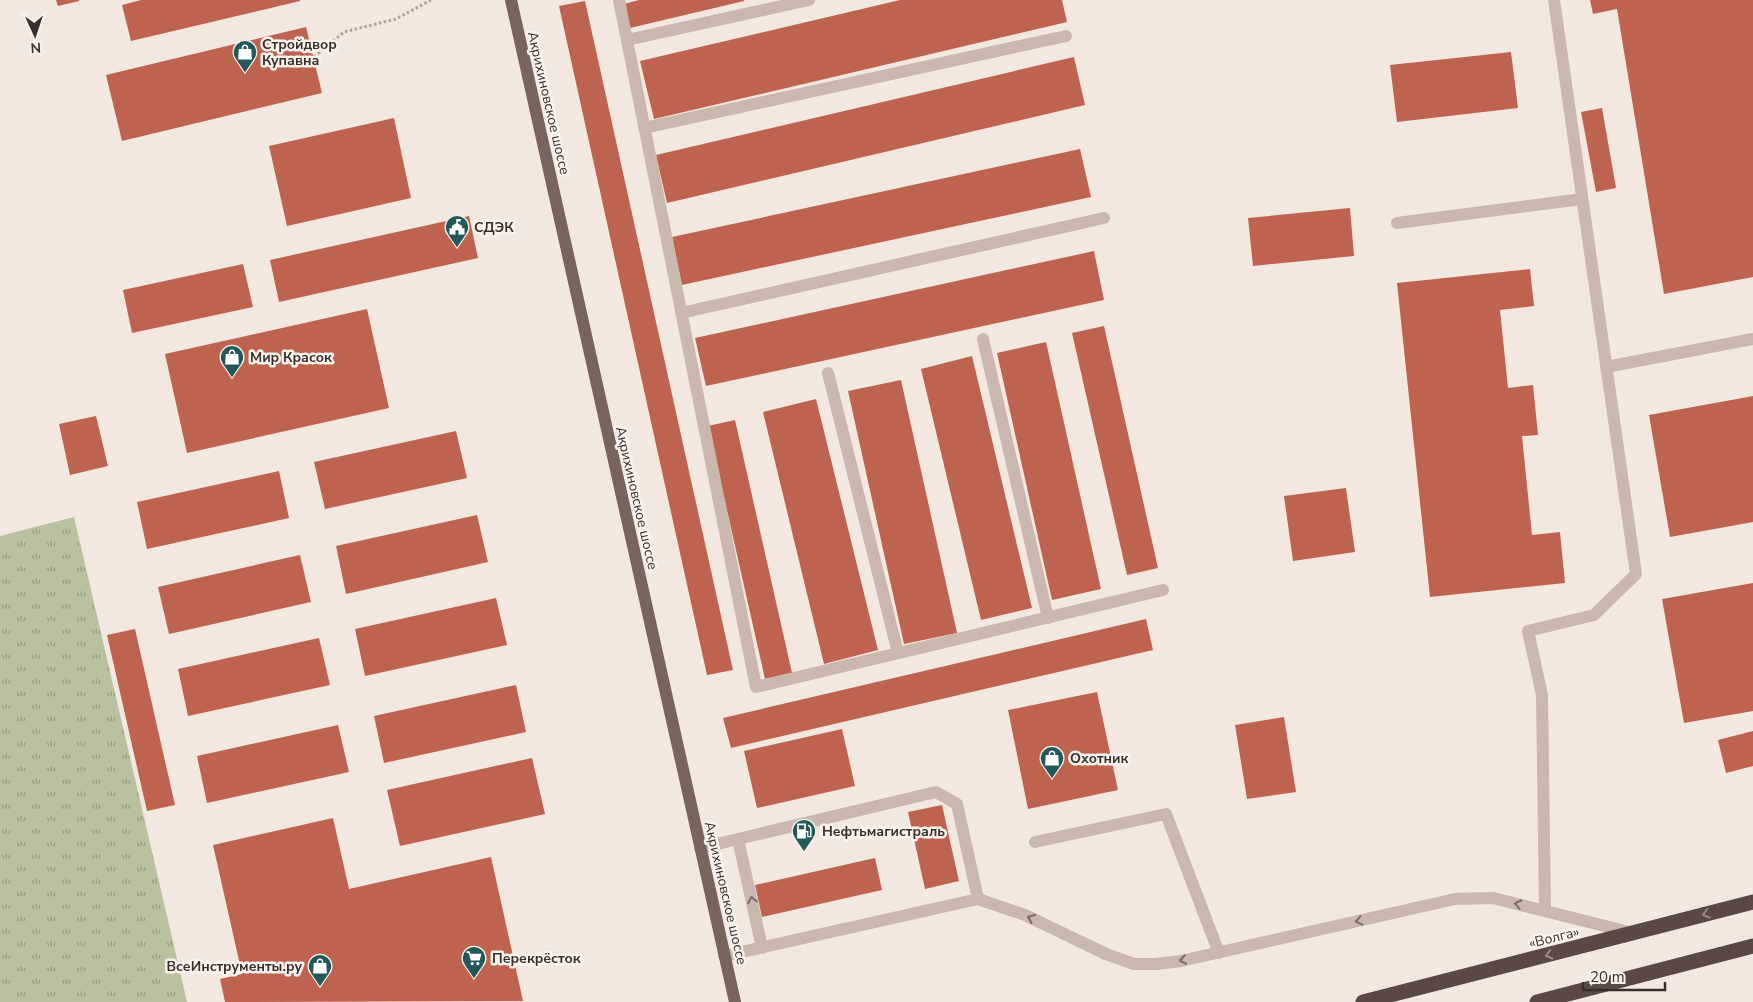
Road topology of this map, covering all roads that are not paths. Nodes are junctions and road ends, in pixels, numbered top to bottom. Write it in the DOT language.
graph roads {
  1 [pos="511,0"];
  2 [pos="619,0"];
  3 [pos="809,0"];
  4 [pos="1554,0"];
  5 [pos="1066,36"];
  6 [pos="627,40"];
  7 [pos="644,128"];
  8 [pos="1582,199"];
  9 [pos="1104,218"];
  10 [pos="1397,223"];
  11 [pos="681,313"];
  12 [pos="982,339"];
  13 [pos="1753,339"];
  14 [pos="1606,367"];
  15 [pos="828,373"];
  16 [pos="1163,590"];
  17 [pos="1048,618"];
  18 [pos="898,653"];
  19 [pos="738,839"];
  20 [pos="1035,842"];
  21 [pos="700,848"];
  22 [pos="978,899"];
  23 [pos="1753,902"];
  24 [pos="1545,910"];
  25 [pos="1633,933"];
  26 [pos="1753,946"];
  27 [pos="762,948"];
  28 [pos="1219,953"];
  29 [pos="724,956"];
  30 [pos="735,1002"];
  31 [pos="1363,1002"];
  32 [pos="1537,1002"];
  1 -- 21 [label="main road, Акрихиновское шоссе"];
  2 -- 6 [label="lane"];
  3 -- 6 [label="lane"];
  4 -- 8 [label="lane"];
  5 -- 7 [label="lane"];
  6 -- 7 [label="lane"];
  7 -- 11 [label="lane"];
  8 -- 10 [label="lane"];
  8 -- 14 [label="lane"];
  9 -- 11 [label="lane"];
  11 -- 18 [label="lane"];
  12 -- 17 [label="lane"];
  13 -- 14 [label="lane"];
  14 -- 24 [label="lane"];
  15 -- 18 [label="lane"];
  16 -- 17 [label="lane"];
  17 -- 18 [label="lane"];
  19 -- 21 [label="lane"];
  19 -- 22 [label="lane"];
  27 -- 19 [label="lane, one-way"];
  20 -- 28 [label="lane"];
  21 -- 29 [label="main road, Акрихиновское шоссе"];
  22 -- 27 [label="lane"];
  28 -- 22 [label="lane, one-way"];
  23 -- 25 [label="highway, «Волга», one-way"];
  24 -- 25 [label="lane"];
  24 -- 28 [label="lane, one-way"];
  25 -- 31 [label="highway, «Волга», one-way"];
  26 -- 32 [label="highway"];
  27 -- 29 [label="lane"];
  29 -- 30 [label="main road, Акрихиновское шоссе"];
}
